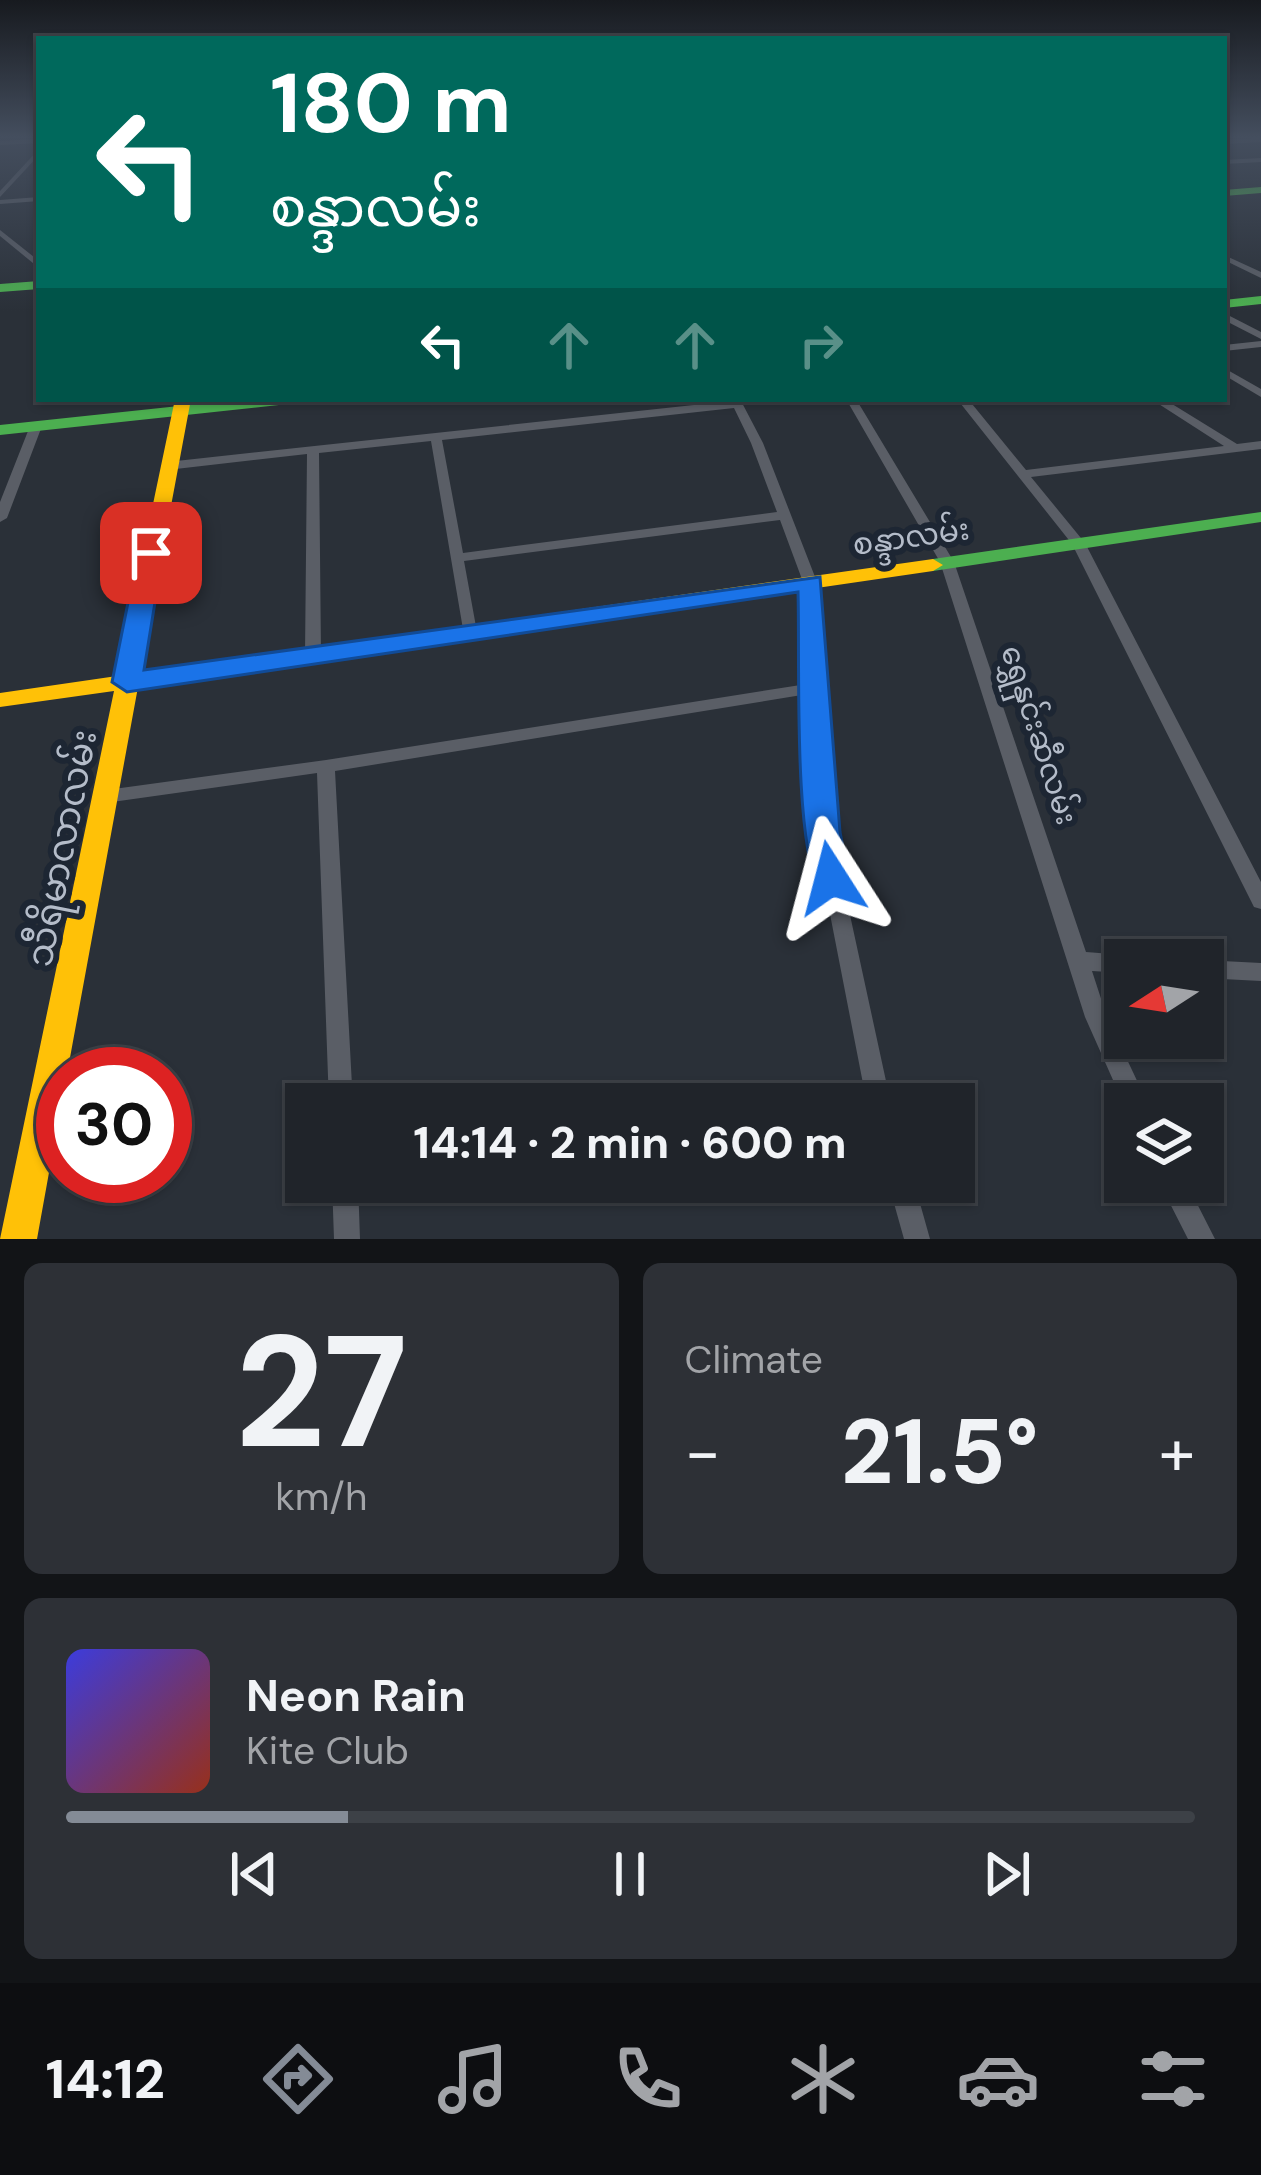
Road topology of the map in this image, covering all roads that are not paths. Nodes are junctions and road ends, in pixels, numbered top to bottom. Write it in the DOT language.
graph roads {
  1 [pos="0,198"];
  2 [pos="36,199"];
  3 [pos="0,232"];
  4 [pos="5,243"];
  5 [pos="1227,258"];
  6 [pos="36,264"];
  7 [pos="1261,275"];
  8 [pos="36,284"];
  9 [pos="0,288"];
  10 [pos="1261,300"];
  11 [pos="1227,304"];
  12 [pos="1227,318"];
  13 [pos="1261,340"];
  14 [pos="1227,347"];
  15 [pos="1227,373"];
  16 [pos="1261,394"];
  17 [pos="225,402"];
  18 [pos="728,402"];
  19 [pos="736,402"];
  20 [pos="853,402"];
  21 [pos="964,402"];
  22 [pos="1161,402"];
  23 [pos="183,404"];
  24 [pos="36,426"];
  25 [pos="0,430"];
  26 [pos="436,437"];
  27 [pos="1261,445"];
  28 [pos="1235,448"];
  29 [pos="313,450"];
  30 [pos="167,466"];
  31 [pos="1022,474"];
  32 [pos="7,485"];
  33 [pos="784,515"];
  34 [pos="1261,517"];
  35 [pos="0,518"];
  36 [pos="1078,543"];
  37 [pos="456,558"];
  38 [pos="947,562"];
  39 [pos="810,582"];
  40 [pos="469,632"];
  41 [pos="314,655"];
  42 [pos="127,682"];
  43 [pos="813,688"];
  44 [pos="0,700"];
  45 [pos="326,766"];
  46 [pos="105,796"];
  47 [pos="1261,901"];
  48 [pos="1078,962"];
  49 [pos="1104,963"];
  50 [pos="1224,970"];
  51 [pos="1261,972"];
  52 [pos="340,1083"];
  53 [pos="875,1083"];
  54 [pos="1126,1083"];
  55 [pos="346,1203"];
  56 [pos="907,1203"];
  57 [pos="1183,1203"];
  58 [pos="18,1239"];
  59 [pos="347,1239"];
  60 [pos="917,1239"];
  61 [pos="1202,1239"];
  1 -- 2 [label="street"];
  3 -- 4 [label="street"];
  4 -- 6 [label="street"];
  5 -- 7 [label="street"];
  8 -- 9 [label="street"];
  10 -- 11 [label="street"];
  12 -- 13 [label="street"];
  13 -- 14 [label="street"];
  15 -- 16 [label="street"];
  17 -- 23 [label="street"];
  18 -- 26 [label="street"];
  19 -- 33 [label="street"];
  20 -- 38 [label="street, ရွှေနှင်းဆီလမ်း"];
  21 -- 31 [label="street"];
  22 -- 28 [label="street"];
  23 -- 24 [label="street"];
  23 -- 30 [label="street, သီရိမာလာလမ်း"];
  24 -- 25 [label="street"];
  24 -- 32 [label="street"];
  26 -- 29 [label="street"];
  26 -- 37 [label="street"];
  27 -- 28 [label="street"];
  28 -- 31 [label="street"];
  29 -- 30 [label="street"];
  29 -- 41 [label="street"];
  30 -- 42 [label="street, သီရိမာလာလမ်း"];
  31 -- 36 [label="street"];
  32 -- 35 [label="street"];
  33 -- 37 [label="street"];
  33 -- 39 [label="street"];
  34 -- 36 [label="street, စန္ဒာလမ်း"];
  36 -- 38 [label="street, စန္ဒာလမ်း"];
  36 -- 47 [label="street"];
  37 -- 40 [label="street"];
  38 -- 39 [label="street, စန္ဒာလမ်း"];
  38 -- 48 [label="street, ရွှေနှင်းဆီလမ်း"];
  39 -- 40 [label="street, စန္ဒာလမ်း"];
  39 -- 43 [label="street"];
  40 -- 41 [label="street, စန္ဒာလမ်း"];
  41 -- 42 [label="street, စန္ဒာလမ်း"];
  42 -- 44 [label="street, စန္ဒာလမ်း"];
  42 -- 46 [label="street, သီရိမာလာလမ်း"];
  43 -- 45 [label="street"];
  43 -- 53 [label="street"];
  45 -- 46 [label="street"];
  45 -- 52 [label="street"];
  46 -- 58 [label="street, သီရိမာလာလမ်း"];
  48 -- 49 [label="street"];
  48 -- 54 [label="street, ရွှေနှင်းဆီလမ်း"];
  50 -- 51 [label="street"];
  55 -- 59 [label="street"];
  56 -- 60 [label="street"];
  57 -- 61 [label="street"];
}
